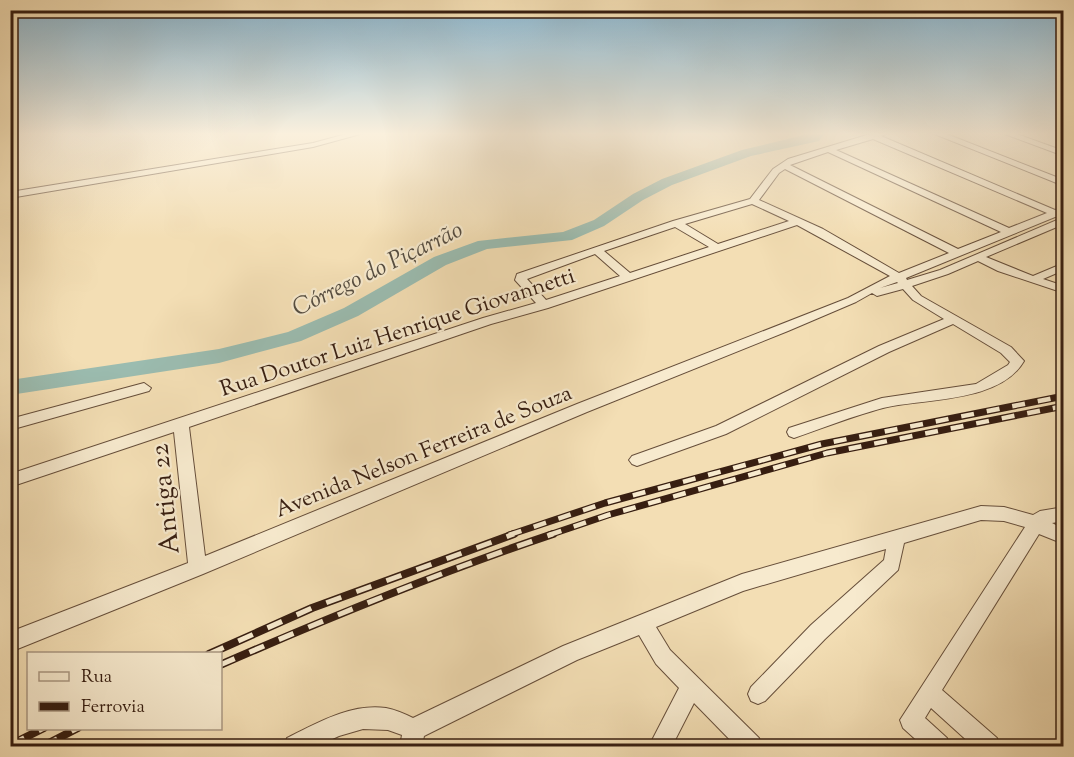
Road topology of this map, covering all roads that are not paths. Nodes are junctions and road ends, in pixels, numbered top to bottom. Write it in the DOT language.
graph roads {
  1 [pos="175,168"];
  2 [pos="779,168"];
  3 [pos="790,168"];
  4 [pos="870,168"];
  5 [pos="956,168"];
  6 [pos="1026,168"];
  7 [pos="1064,183"];
  8 [pos="10,195"];
  9 [pos="753,201"];
  10 [pos="1062,215"];
  11 [pos="796,222"];
  12 [pos="676,223"];
  13 [pos="1009,232"];
  14 [pos="717,248"];
  15 [pos="596,249"];
  16 [pos="957,253"];
  17 [pos="977,257"];
  18 [pos="1064,266"];
  19 [pos="628,277"];
  20 [pos="1035,279"];
  21 [pos="903,281"];
  22 [pos="1064,290"];
  23 [pos="544,305"];
  24 [pos="953,320"];
  25 [pos="144,388"];
  26 [pos="10,425"];
  27 [pos="181,425"];
  28 [pos="794,432"];
  29 [pos="637,460"];
  30 [pos="10,481"];
  31 [pos="1064,514"];
  32 [pos="1037,525"];
  33 [pos="1064,537"];
  34 [pos="896,539"];
  35 [pos="197,568"];
  36 [pos="644,625"];
  37 [pos="10,642"];
  38 [pos="691,686"];
  39 [pos="758,694"];
  40 [pos="930,694"];
  41 [pos="412,738"];
  42 [pos="295,747"];
  43 [pos="660,747"];
  44 [pos="751,747"];
  45 [pos="939,747"];
  46 [pos="989,747"];
  1 -- 8 [label="street"];
  2 -- 9 [label="street"];
  3 -- 16 [label="street"];
  4 -- 13 [label="street"];
  5 -- 10 [label="street"];
  6 -- 7 [label="street"];
  9 -- 11 [label="street"];
  9 -- 12 [label="street, Rua Doutor Luiz Henrique Giovannetti"];
  10 -- 13 [label="street, Avenida Nelson Ferreira de Souza"];
  10 -- 17 [label="street, Avenida Nelson Ferreira de Souza"];
  11 -- 14 [label="street, Rua Doutor Luiz Henrique Giovannetti"];
  11 -- 21 [label="street"];
  12 -- 14 [label="street"];
  12 -- 15 [label="street, Rua Doutor Luiz Henrique Giovannetti"];
  13 -- 16 [label="street, Avenida Nelson Ferreira de Souza"];
  14 -- 19 [label="street, Rua Doutor Luiz Henrique Giovannetti"];
  15 -- 19 [label="street"];
  15 -- 23 [label="street, Rua Doutor Luiz Henrique Giovannetti"];
  16 -- 21 [label="street, Avenida Nelson Ferreira de Souza"];
  17 -- 20 [label="street"];
  17 -- 21 [label="street, Avenida Nelson Ferreira de Souza"];
  18 -- 20 [label="street"];
  19 -- 23 [label="street, Rua Doutor Luiz Henrique Giovannetti"];
  20 -- 22 [label="street"];
  21 -- 24 [label="street"];
  21 -- 35 [label="street, Avenida Nelson Ferreira de Souza"];
  23 -- 27 [label="street, Rua Doutor Luiz Henrique Giovannetti"];
  24 -- 28 [label="street"];
  24 -- 29 [label="street"];
  25 -- 26 [label="street"];
  27 -- 30 [label="street, Rua Doutor Luiz Henrique Giovannetti"];
  27 -- 35 [label="street, Antiga 22"];
  31 -- 32 [label="street"];
  32 -- 33 [label="street"];
  32 -- 34 [label="street"];
  32 -- 40 [label="street"];
  34 -- 36 [label="street"];
  34 -- 39 [label="street"];
  35 -- 37 [label="street, Avenida Nelson Ferreira de Souza"];
  36 -- 38 [label="street"];
  36 -- 41 [label="street"];
  38 -- 43 [label="street"];
  38 -- 44 [label="street"];
  40 -- 45 [label="street"];
  40 -- 46 [label="street"];
  41 -- 42 [label="street"];
}
